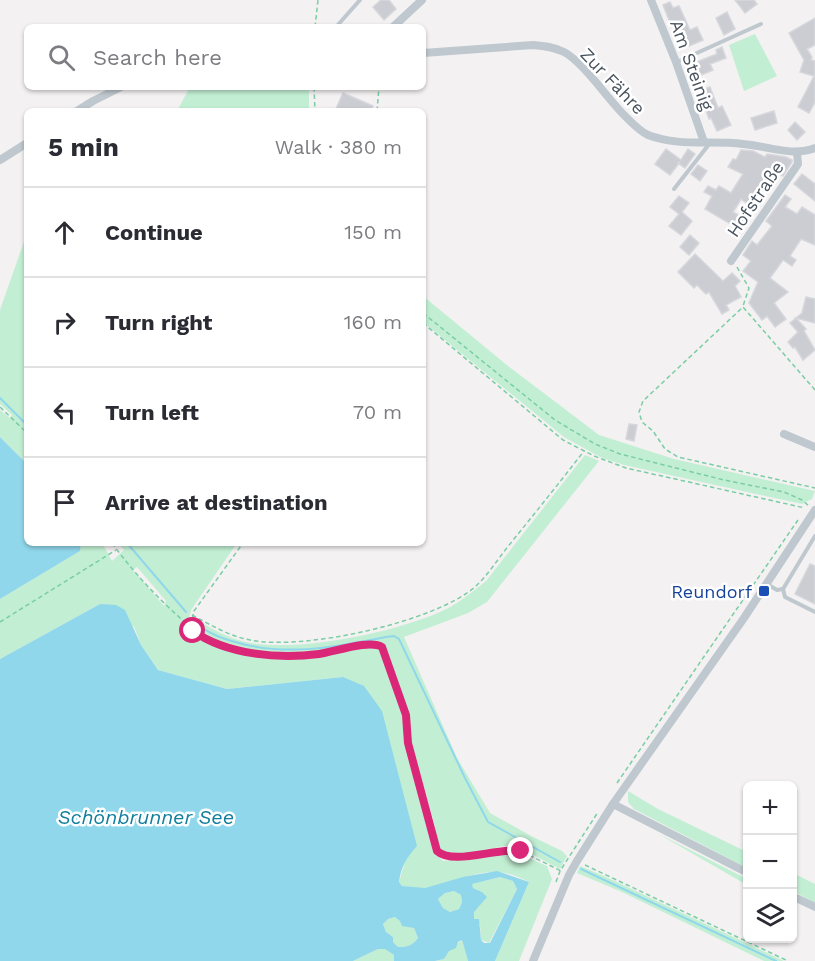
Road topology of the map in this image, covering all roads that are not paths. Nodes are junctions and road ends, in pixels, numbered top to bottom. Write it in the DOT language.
graph roads {
  1 [pos="360,0"];
  2 [pos="422,0"];
  3 [pos="651,0"];
  4 [pos="339,24"];
  5 [pos="396,24"];
  6 [pos="761,24"];
  7 [pos="426,53"];
  8 [pos="676,62"];
  9 [pos="115,90"];
  10 [pos="82,108"];
  11 [pos="707,142"];
  12 [pos="24,145"];
  13 [pos="815,148"];
  14 [pos="797,153"];
  15 [pos="0,160"];
  16 [pos="674,189"];
  17 [pos="731,261"];
  18 [pos="784,434"];
  19 [pos="815,447"];
  20 [pos="813,508"];
  21 [pos="815,536"];
  22 [pos="766,584"];
  23 [pos="783,589"];
  24 [pos="815,612"];
  25 [pos="613,804"];
  26 [pos="743,871"];
  27 [pos="797,898"];
  28 [pos="815,907"];
  29 [pos="533,961"];
  1 -- 4 [label="lane"];
  2 -- 5 [label="street"];
  3 -- 8 [label="street, Am Steinig"];
  6 -- 8 [label="lane"];
  7 -- 11 [label="street, Zur Fähre"];
  8 -- 11 [label="street, Am Steinig"];
  9 -- 10 [label="street"];
  11 -- 14 [label="street, Zur Fähre"];
  11 -- 16 [label="lane"];
  12 -- 15 [label="street"];
  13 -- 14 [label="street, Zur Fähre"];
  14 -- 17 [label="street, Hofstraße"];
  18 -- 19 [label="street"];
  20 -- 22 [label="street"];
  21 -- 23 [label="lane"];
  22 -- 23 [label="lane"];
  22 -- 25 [label="street"];
  23 -- 24 [label="lane"];
  25 -- 26 [label="street"];
  25 -- 29 [label="street"];
  27 -- 28 [label="street"];
}
